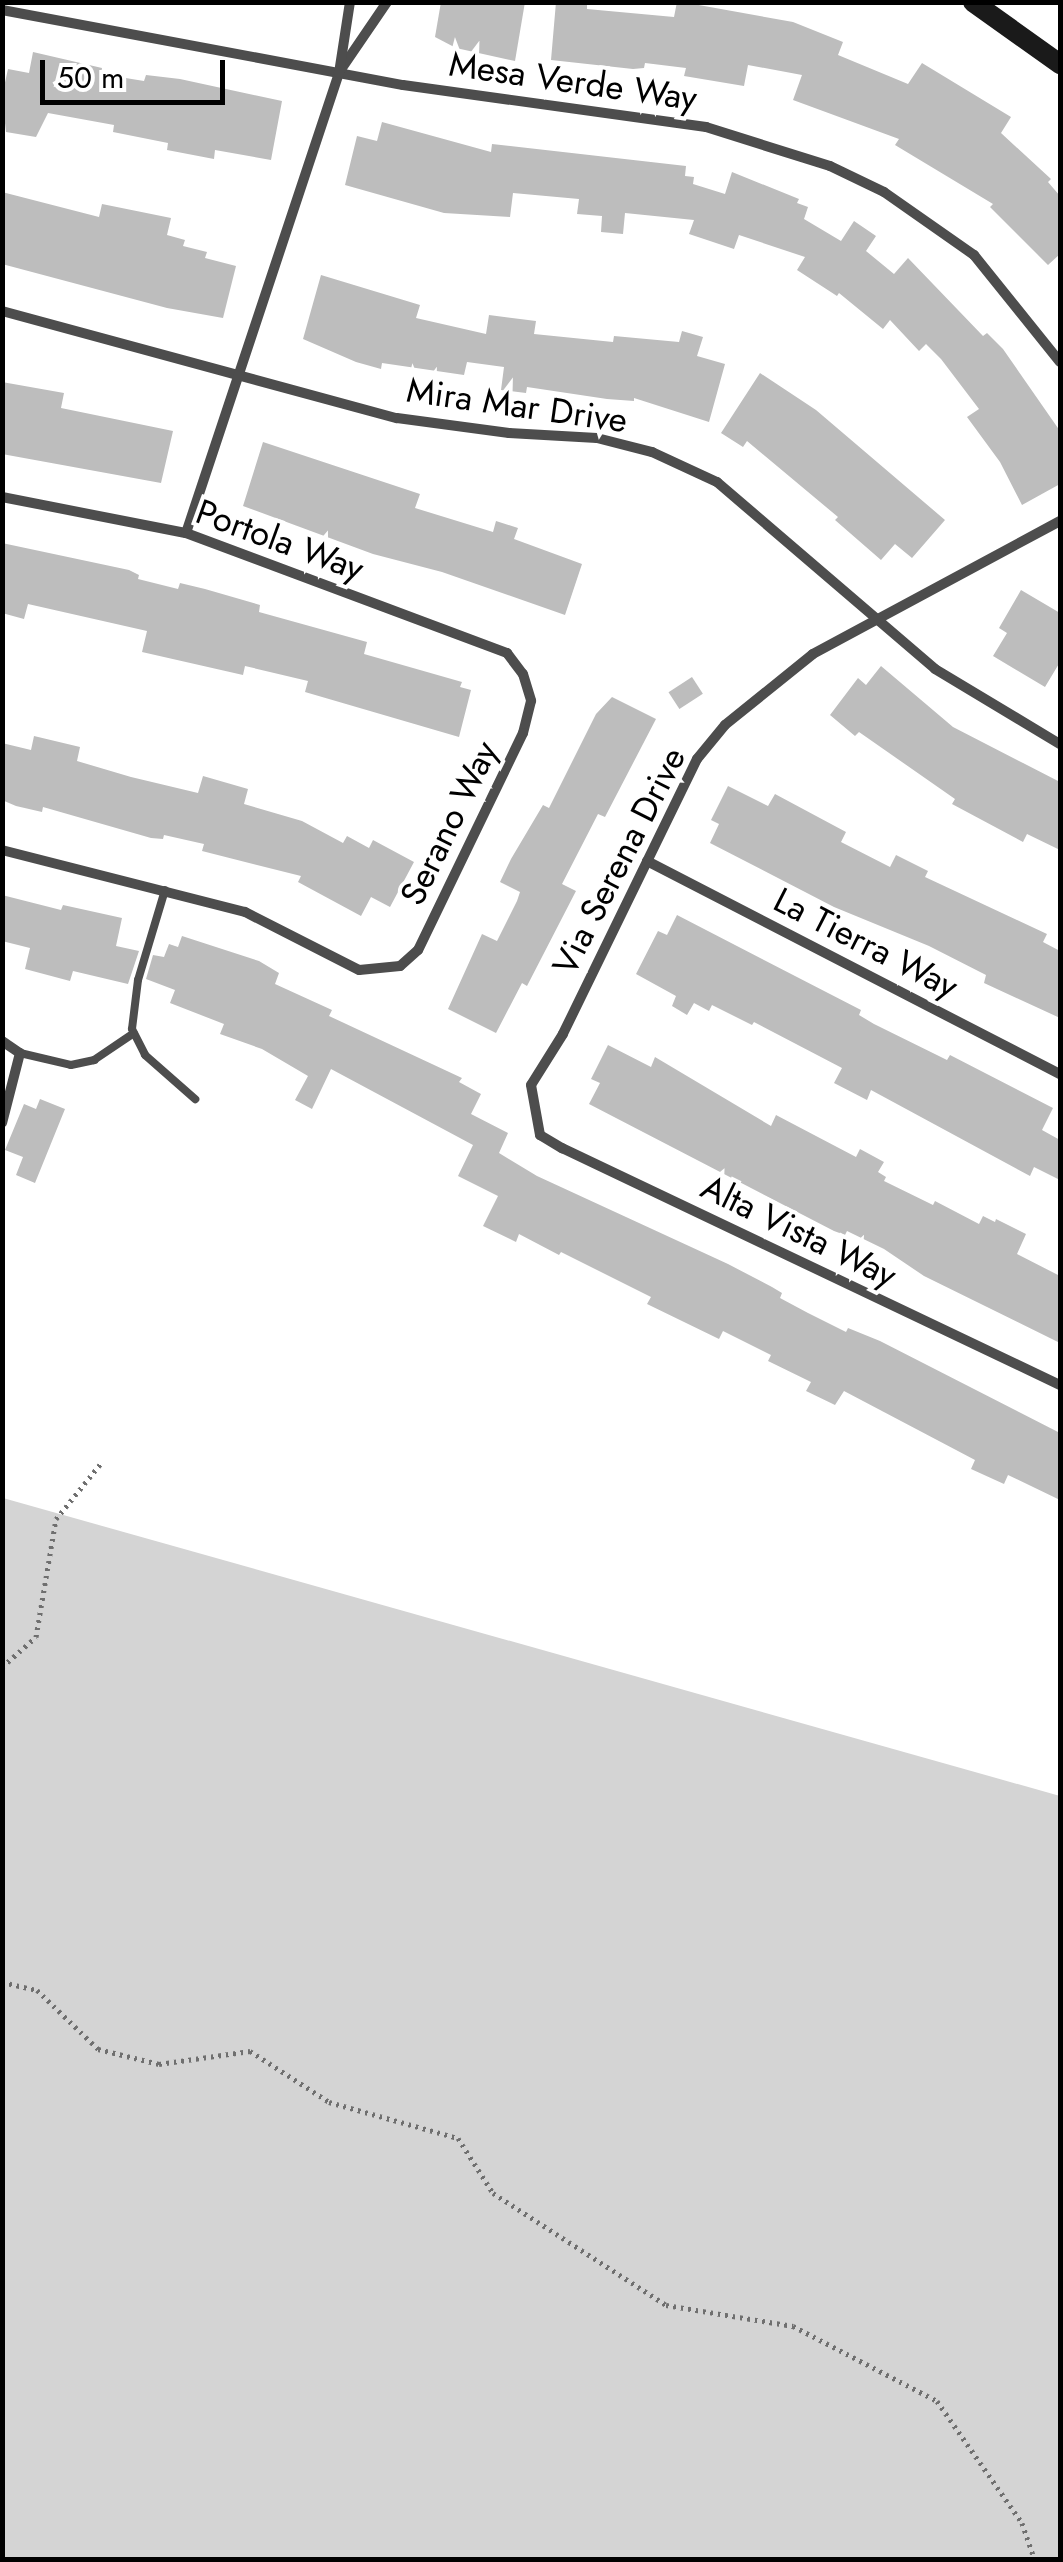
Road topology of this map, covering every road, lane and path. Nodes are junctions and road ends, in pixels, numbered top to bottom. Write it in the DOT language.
graph roads {
  1 [pos="350,2"];
  2 [pos="388,2"];
  3 [pos="973,2"];
  4 [pos="2,10"];
  5 [pos="1060,64"];
  6 [pos="339,72"];
  7 [pos="2,311"];
  8 [pos="1060,362"];
  9 [pos="238,377"];
  10 [pos="2,497"];
  11 [pos="1060,522"];
  12 [pos="186,533"];
  13 [pos="880,619"];
  14 [pos="523,674"];
  15 [pos="1060,744"];
  16 [pos="2,850"];
  17 [pos="646,861"];
  18 [pos="164,890"];
  19 [pos="134,1033"];
  20 [pos="2,1041"];
  21 [pos="20,1054"];
  22 [pos="1060,1074"];
  23 [pos="195,1099"];
  24 [pos="532,1108"];
  25 [pos="2,1123"];
  26 [pos="1060,1385"];
  27 [pos="102,1462"];
  28 [pos="2,1667"];
  29 [pos="2,1982"];
  30 [pos="1035,2560"];
  1 -- 6 [label="street"];
  2 -- 6 [label="street"];
  3 -- 5 [label="street"];
  4 -- 6 [label="street, Mesa Verde Way"];
  6 -- 8 [label="street, Mesa Verde Way"];
  6 -- 9 [label="street"];
  7 -- 9 [label="street, Mira Mar Drive"];
  9 -- 12 [label="street"];
  9 -- 13 [label="street, Mira Mar Drive"];
  10 -- 12 [label="street, Portola Way"];
  11 -- 13 [label="street, Via Serena Drive"];
  12 -- 14 [label="street, Portola Way"];
  13 -- 15 [label="street, Mira Mar Drive"];
  13 -- 17 [label="street, Via Serena Drive"];
  14 -- 18 [label="street, Serano Way"];
  16 -- 18 [label="street"];
  17 -- 22 [label="street, La Tierra Way"];
  17 -- 24 [label="street, Via Serena Drive"];
  18 -- 19 [label="lane"];
  19 -- 21 [label="lane"];
  19 -- 23 [label="lane"];
  20 -- 21 [label="street"];
  21 -- 25 [label="street"];
  24 -- 26 [label="street, Alta Vista Way"];
  27 -- 28 [label="path"];
  29 -- 30 [label="path"];
}
